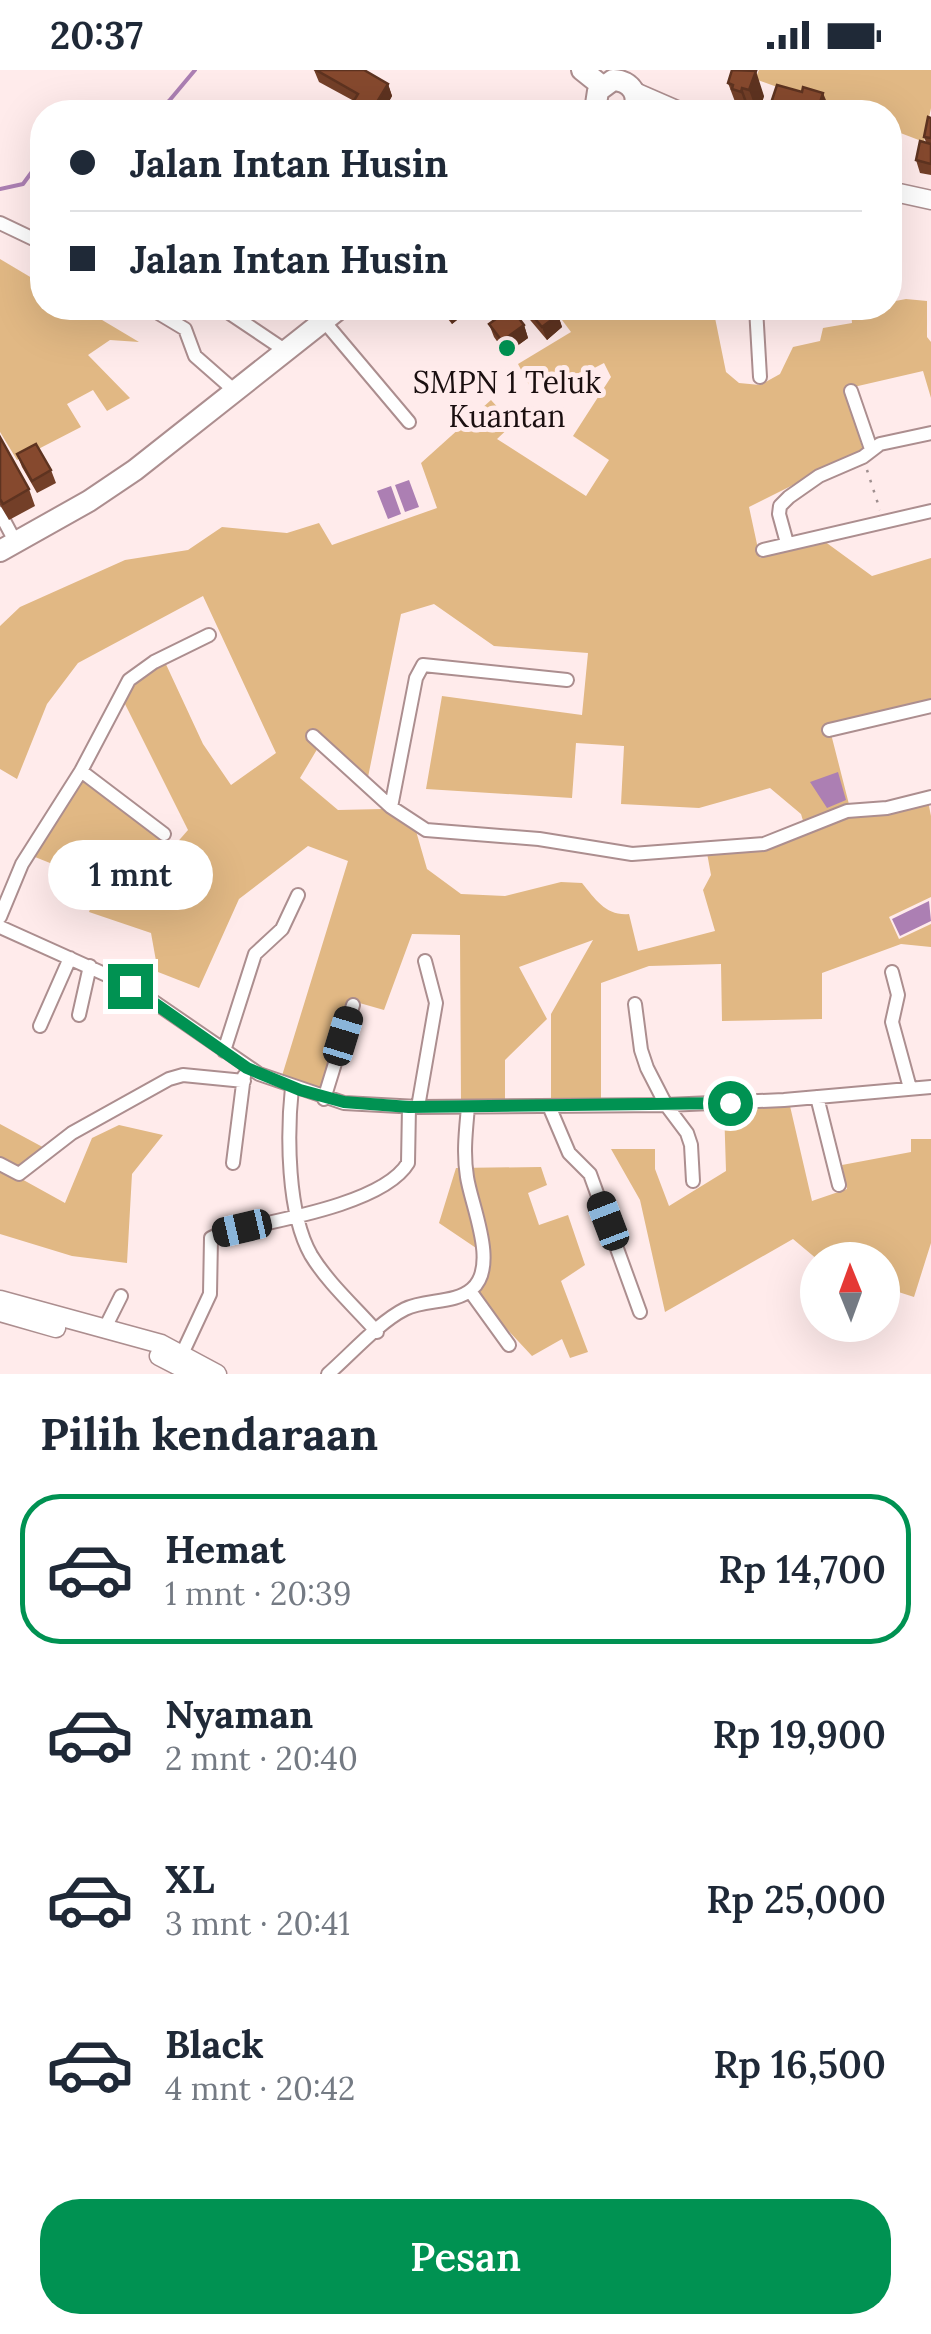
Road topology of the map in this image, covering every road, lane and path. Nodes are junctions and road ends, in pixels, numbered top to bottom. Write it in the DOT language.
graph roads {
  1 [pos="582,70"];
  2 [pos="602,86"];
  3 [pos="597,100"];
  4 [pos="633,100"];
  5 [pos="902,193"];
  6 [pos="931,200"];
  7 [pos="0,223"];
  8 [pos="30,237"];
  9 [pos="171,320"];
  10 [pos="240,320"];
  11 [pos="325,320"];
  12 [pos="336,320"];
  13 [pos="757,320"];
  14 [pos="286,351"];
  15 [pos="760,377"];
  16 [pos="851,391"];
  17 [pos="236,392"];
  18 [pos="409,422"];
  19 [pos="931,433"];
  20 [pos="867,453"];
  21 [pos="931,510"];
  22 [pos="0,513"];
  23 [pos="884,521"];
  24 [pos="787,543"];
  25 [pos="8,547"];
  26 [pos="763,550"];
  27 [pos="210,635"];
  28 [pos="566,680"];
  29 [pos="931,706"];
  30 [pos="829,730"];
  31 [pos="313,736"];
  32 [pos="81,771"];
  33 [pos="931,798"];
  34 [pos="390,807"];
  35 [pos="164,834"];
  36 [pos="298,895"];
  37 [pos="0,917"];
  38 [pos="0,927"];
  39 [pos="70,958"];
  40 [pos="425,961"];
  41 [pos="90,966"];
  42 [pos="892,972"];
  43 [pos="635,1004"];
  44 [pos="352,1005"];
  45 [pos="79,1015"];
  46 [pos="40,1026"];
  47 [pos="224,1051"];
  48 [pos="244,1074"];
  49 [pos="931,1086"];
  50 [pos="292,1087"];
  51 [pos="910,1088"];
  52 [pos="817,1097"];
  53 [pos="324,1098"];
  54 [pos="666,1105"];
  55 [pos="468,1106"];
  56 [pos="548,1106"];
  57 [pos="413,1107"];
  58 [pos="233,1162"];
  59 [pos="0,1164"];
  60 [pos="694,1181"];
  61 [pos="840,1185"];
  62 [pos="299,1215"];
  63 [pos="470,1291"];
  64 [pos="121,1296"];
  65 [pos="0,1300"];
  66 [pos="0,1312"];
  67 [pos="640,1312"];
  68 [pos="105,1328"];
  69 [pos="377,1332"];
  70 [pos="509,1345"];
  71 [pos="182,1354"];
  72 [pos="194,1374"];
  73 [pos="217,1374"];
  74 [pos="328,1374"];
  1 -- 2 [label="highway"];
  2 -- 3 [label="highway"];
  2 -- 4 [label="highway"];
  5 -- 6 [label="main road"];
  7 -- 8 [label="street"];
  9 -- 17 [label="street"];
  10 -- 14 [label="street"];
  11 -- 14 [label="highway"];
  12 -- 18 [label="street"];
  13 -- 15 [label="street"];
  14 -- 17 [label="highway"];
  16 -- 20 [label="street"];
  17 -- 25 [label="highway"];
  19 -- 20 [label="street"];
  20 -- 23 [label="path"];
  20 -- 24 [label="street"];
  21 -- 23 [label="street"];
  22 -- 25 [label="street"];
  23 -- 24 [label="street"];
  24 -- 26 [label="street"];
  27 -- 32 [label="street"];
  28 -- 34 [label="street"];
  29 -- 30 [label="street"];
  31 -- 34 [label="street"];
  32 -- 35 [label="street"];
  32 -- 37 [label="street"];
  33 -- 34 [label="street"];
  36 -- 47 [label="street"];
  38 -- 39 [label="street"];
  39 -- 41 [label="street"];
  39 -- 46 [label="street"];
  40 -- 57 [label="street"];
  41 -- 45 [label="street"];
  41 -- 47 [label="street"];
  42 -- 51 [label="street"];
  43 -- 54 [label="street"];
  44 -- 53 [label="street"];
  47 -- 48 [label="street"];
  48 -- 50 [label="street"];
  48 -- 58 [label="street"];
  48 -- 59 [label="street"];
  49 -- 51 [label="street"];
  50 -- 53 [label="street"];
  50 -- 62 [label="street"];
  51 -- 52 [label="street"];
  52 -- 54 [label="street"];
  52 -- 61 [label="street"];
  53 -- 57 [label="street"];
  54 -- 56 [label="street"];
  54 -- 60 [label="street"];
  55 -- 56 [label="street"];
  55 -- 57 [label="street"];
  55 -- 63 [label="street"];
  56 -- 67 [label="street"];
  57 -- 62 [label="street"];
  62 -- 69 [label="street"];
  62 -- 71 [label="street"];
  63 -- 69 [label="street"];
  63 -- 70 [label="street"];
  64 -- 68 [label="street"];
  65 -- 68 [label="main road"];
  66 -- 72 [label="main road"];
  68 -- 71 [label="main road"];
  69 -- 74 [label="street"];
  71 -- 73 [label="main road"];
}
